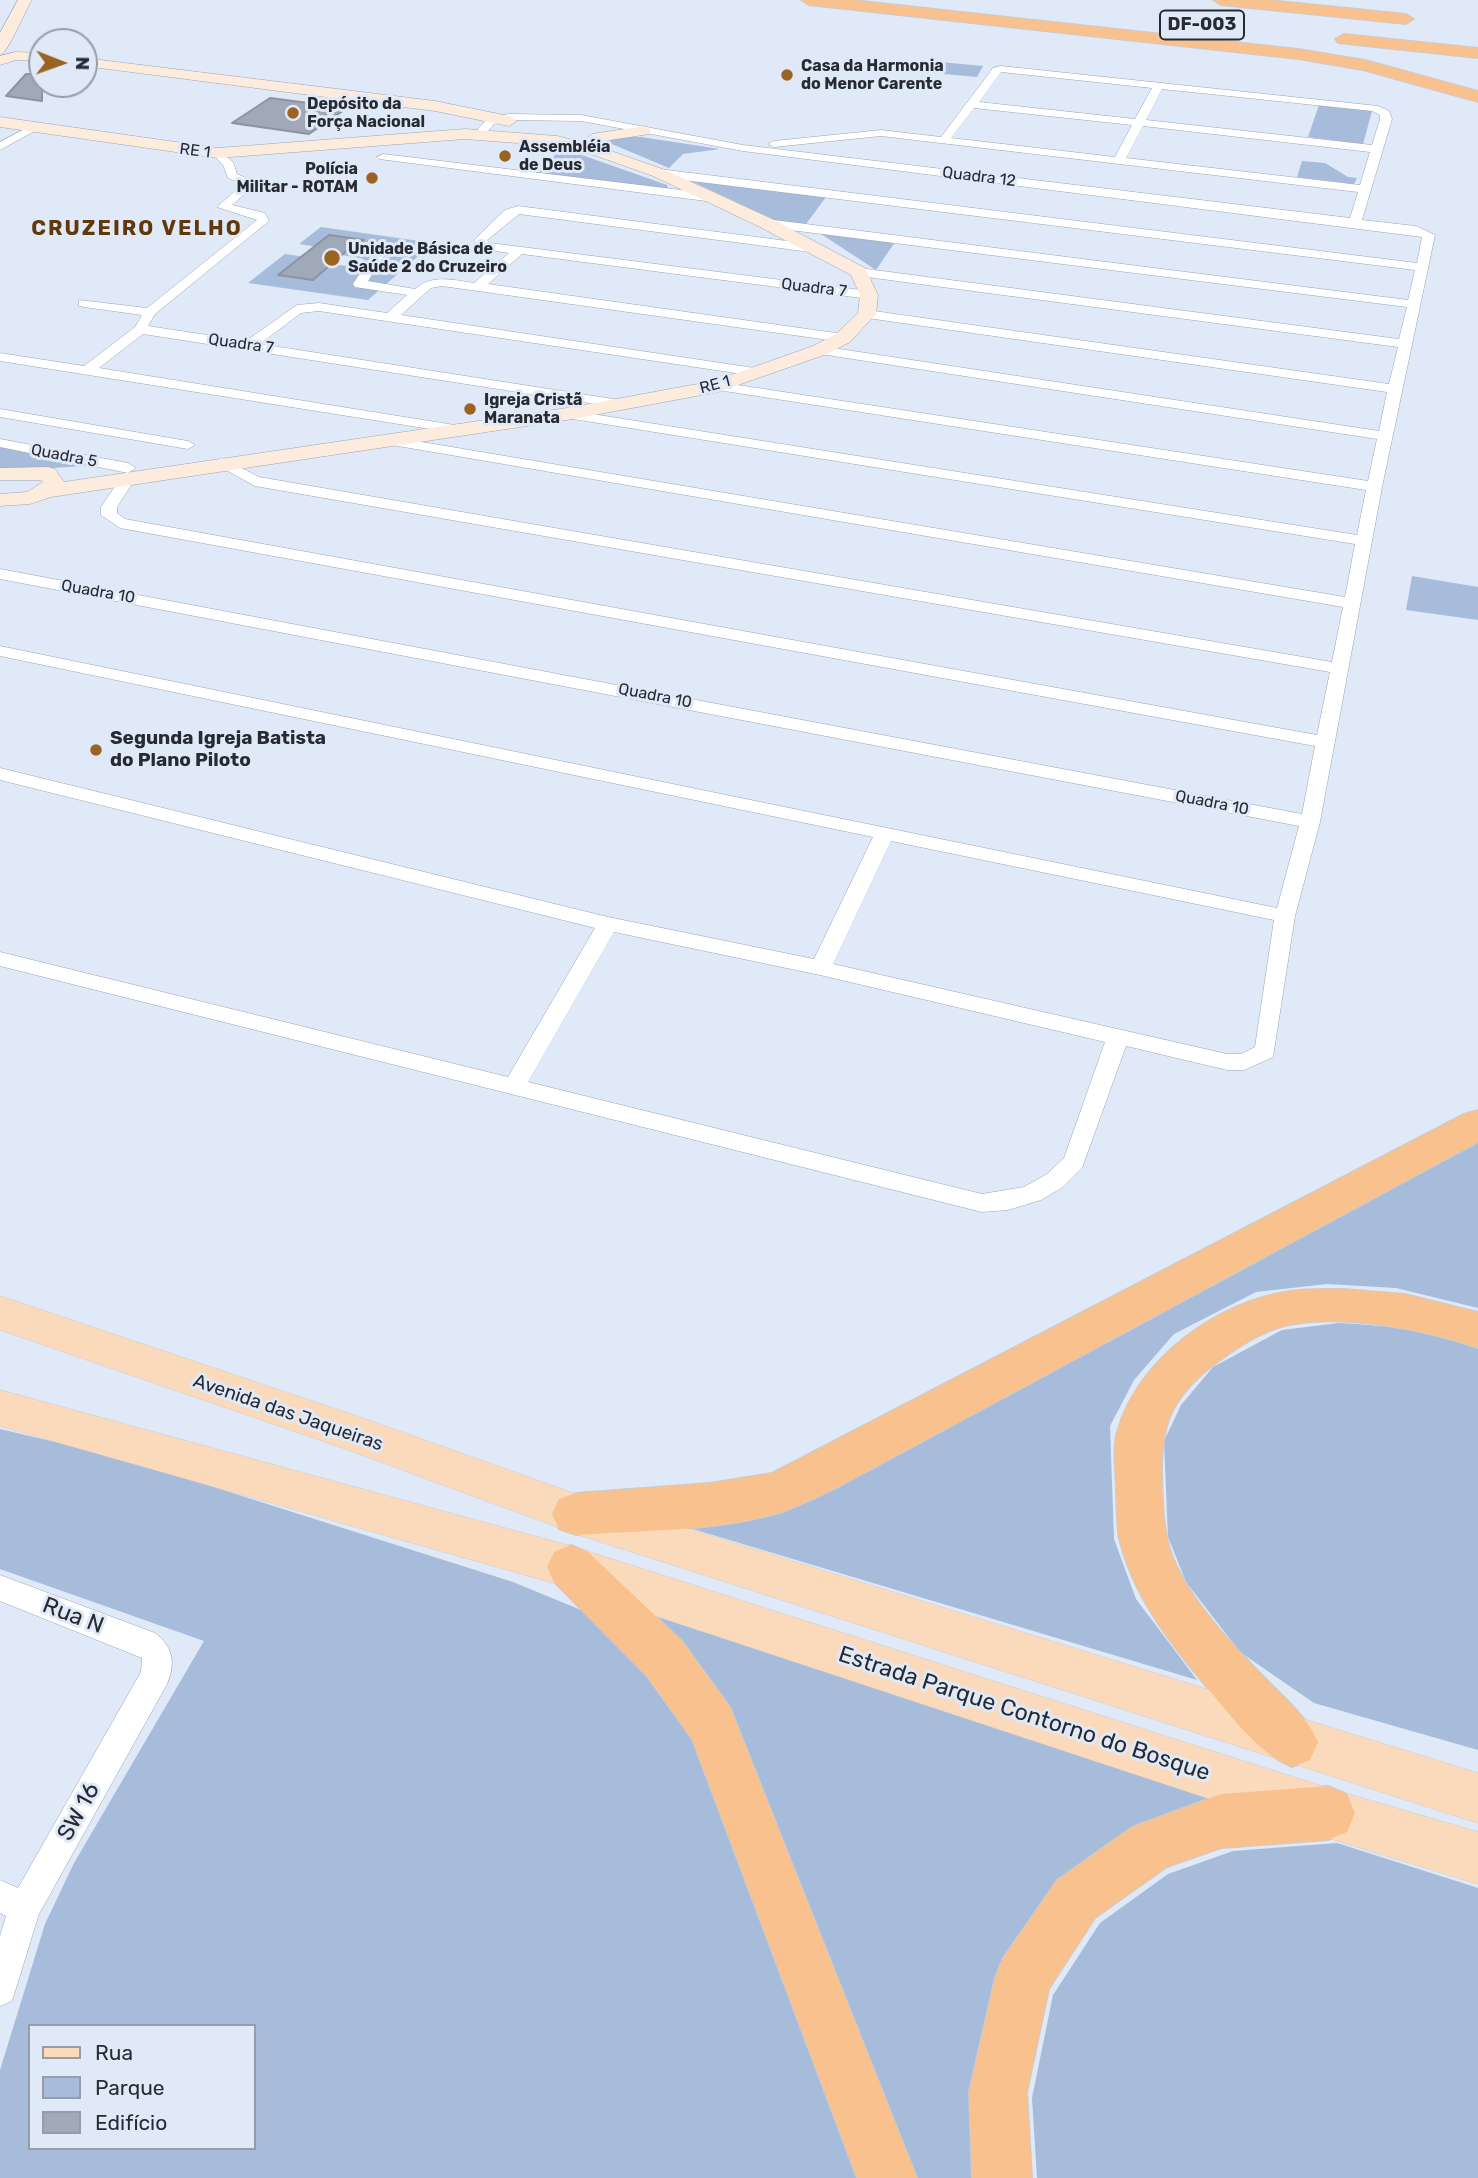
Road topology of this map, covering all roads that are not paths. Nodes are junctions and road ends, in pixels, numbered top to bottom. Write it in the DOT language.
graph roads {
  1 [pos="809,0"];
  2 [pos="955,0"];
  3 [pos="1221,0"];
  4 [pos="834,3"];
  5 [pos="20,4"];
  6 [pos="1346,12"];
  7 [pos="1085,14"];
  8 [pos="1426,21"];
  9 [pos="1168,22"];
  10 [pos="1445,32"];
  11 [pos="2,46"];
  12 [pos="1473,52"];
  13 [pos="28,53"];
  14 [pos="28,57"];
  15 [pos="0,61"];
  16 [pos="98,64"];
  17 [pos="1158,86"];
  18 [pos="1478,96"];
  19 [pos="971,104"];
  20 [pos="498,118"];
  21 [pos="0,122"];
  22 [pos="1139,122"];
  23 [pos="34,128"];
  24 [pos="547,129"];
  25 [pos="639,130"];
  26 [pos="479,135"];
  27 [pos="432,136"];
  28 [pos="522,137"];
  29 [pos="944,140"];
  30 [pos="371,142"];
  31 [pos="0,147"];
  32 [pos="594,148"];
  33 [pos="743,148"];
  34 [pos="1375,149"];
  35 [pos="387,152"];
  36 [pos="228,157"];
  37 [pos="1119,161"];
  38 [pos="659,173"];
  39 [pos="1363,189"];
  40 [pos="706,197"];
  41 [pos="1135,214"];
  42 [pos="766,223"];
  43 [pos="1355,223"];
  44 [pos="818,249"];
  45 [pos="359,250"];
  46 [pos="520,250"];
  47 [pos="1421,267"];
  48 [pos="859,272"];
  49 [pos="478,286"];
  50 [pos="422,289"];
  51 [pos="869,295"];
  52 [pos="84,303"];
  53 [pos="1412,304"];
  54 [pos="150,312"];
  55 [pos="867,314"];
  56 [pos="390,318"];
  57 [pos="140,329"];
  58 [pos="843,338"];
  59 [pos="1404,344"];
  60 [pos="250,345"];
  61 [pos="820,350"];
  62 [pos="0,357"];
  63 [pos="87,371"];
  64 [pos="755,372"];
  65 [pos="718,386"];
  66 [pos="1394,389"];
  67 [pos="621,404"];
  68 [pos="0,413"];
  69 [pos="567,414"];
  70 [pos="462,430"];
  71 [pos="1385,436"];
  72 [pos="392,441"];
  73 [pos="0,443"];
  74 [pos="188,445"];
  75 [pos="221,463"];
  76 [pos="127,473"];
  77 [pos="0,474"];
  78 [pos="44,487"];
  79 [pos="1374,487"];
  80 [pos="0,500"];
  81 [pos="0,523"];
  82 [pos="1365,541"];
  83 [pos="0,574"];
  84 [pos="1353,604"];
  85 [pos="0,651"];
  86 [pos="1337,668"];
  87 [pos="1323,742"];
  88 [pos="0,774"];
  89 [pos="1310,822"];
  90 [pos="884,833"];
  91 [pos="1285,916"];
  92 [pos="607,924"];
  93 [pos="0,959"];
  94 [pos="820,968"];
  95 [pos="1118,1037"];
  96 [pos="1257,1057"];
  97 [pos="515,1085"];
  98 [pos="1478,1124"];
  99 [pos="1,1323"];
  100 [pos="1478,1330"];
  101 [pos="0,1408"];
  102 [pos="576,1514"];
  103 [pos="571,1567"];
  104 [pos="0,1588"];
  105 [pos="145,1643"];
  106 [pos="1292,1742"];
  107 [pos="1478,1798"];
  108 [pos="1328,1813"];
  109 [pos="1478,1858"];
  110 [pos="13,1902"];
  111 [pos="0,1989"];
  112 [pos="887,2178"];
  113 [pos="1002,2178"];
  1 -- 4 [label="highway"];
  2 -- 7 [label="highway, DF-003"];
  3 -- 6 [label="highway, DF-003"];
  4 -- 7 [label="highway"];
  4 -- 18 [label="highway"];
  5 -- 11 [label="street"];
  6 -- 8 [label="highway, DF-003"];
  6 -- 12 [label="highway"];
  7 -- 9 [label="highway, DF-003"];
  10 -- 12 [label="highway"];
  11 -- 13 [label="street"];
  14 -- 15 [label="street"];
  16 -- 20 [label="street, RE 1"];
  17 -- 19 [label="street, Quadra 12"];
  17 -- 22 [label="street"];
  17 -- 34 [label="street, Quadra 12"];
  19 -- 22 [label="street"];
  19 -- 29 [label="street, Quadra 12"];
  20 -- 24 [label="street, RE 1"];
  20 -- 25 [label="street"];
  20 -- 26 [label="street"];
  21 -- 23 [label="street, RE 1"];
  22 -- 34 [label="street"];
  22 -- 37 [label="street"];
  23 -- 31 [label="street"];
  23 -- 36 [label="street, RE 1"];
  24 -- 25 [label="street"];
  24 -- 28 [label="street"];
  24 -- 32 [label="street, RE 1"];
  25 -- 32 [label="street"];
  25 -- 33 [label="street"];
  26 -- 27 [label="street, RE 1"];
  26 -- 28 [label="street, RE 1"];
  27 -- 30 [label="street, RE 1"];
  27 -- 35 [label="street"];
  28 -- 32 [label="street, RE 1"];
  29 -- 33 [label="street, Quadra 12"];
  29 -- 37 [label="street, Quadra 12"];
  30 -- 35 [label="street"];
  30 -- 36 [label="street, RE 1"];
  32 -- 38 [label="street, RE 1"];
  33 -- 41 [label="street, Quadra 12"];
  34 -- 39 [label="street, Quadra 12"];
  35 -- 40 [label="street"];
  36 -- 54 [label="street"];
  37 -- 39 [label="street, Quadra 12"];
  38 -- 40 [label="street, RE 1"];
  38 -- 41 [label="street, Quadra 12"];
  39 -- 43 [label="street"];
  40 -- 42 [label="street, RE 1"];
  41 -- 43 [label="street, Quadra 12"];
  41 -- 47 [label="street, Quadra 12"];
  42 -- 44 [label="street, RE 1"];
  42 -- 53 [label="street"];
  43 -- 47 [label="street, Quadra 12"];
  44 -- 46 [label="street, Quadra 7"];
  44 -- 48 [label="street, RE 1"];
  45 -- 50 [label="street"];
  46 -- 49 [label="street"];
  46 -- 51 [label="street, Quadra 7"];
  47 -- 53 [label="street"];
  48 -- 51 [label="street"];
  48 -- 59 [label="street"];
  49 -- 50 [label="street"];
  49 -- 58 [label="street"];
  50 -- 56 [label="street"];
  51 -- 55 [label="street"];
  52 -- 54 [label="street"];
  53 -- 59 [label="street"];
  54 -- 57 [label="street"];
  55 -- 58 [label="street, RE 1"];
  55 -- 66 [label="street"];
  56 -- 60 [label="street"];
  56 -- 64 [label="street"];
  57 -- 60 [label="street, Quadra 7"];
  57 -- 63 [label="street"];
  58 -- 61 [label="street, RE 1"];
  59 -- 66 [label="street"];
  60 -- 67 [label="street, Quadra 7"];
  61 -- 64 [label="street, RE 1"];
  61 -- 71 [label="street"];
  62 -- 63 [label="street"];
  63 -- 70 [label="street"];
  64 -- 65 [label="street, RE 1"];
  65 -- 67 [label="street, RE 1"];
  65 -- 79 [label="street"];
  66 -- 71 [label="street"];
  67 -- 69 [label="street, RE 1"];
  68 -- 74 [label="street"];
  69 -- 70 [label="street, RE 1"];
  69 -- 82 [label="street"];
  70 -- 72 [label="street, RE 1"];
  71 -- 79 [label="street"];
  72 -- 75 [label="street, RE 1"];
  72 -- 84 [label="street"];
  73 -- 76 [label="street, Quadra 5"];
  75 -- 76 [label="street, RE 1"];
  75 -- 86 [label="street"];
  76 -- 78 [label="street, RE 1"];
  76 -- 87 [label="street"];
  77 -- 78 [label="street"];
  78 -- 80 [label="street"];
  78 -- 81 [label="street"];
  79 -- 82 [label="street"];
  82 -- 84 [label="street"];
  83 -- 89 [label="street, Quadra 10"];
  84 -- 86 [label="street"];
  85 -- 90 [label="street"];
  86 -- 87 [label="street"];
  87 -- 89 [label="street"];
  88 -- 92 [label="street"];
  89 -- 91 [label="street"];
  90 -- 91 [label="street"];
  90 -- 94 [label="street"];
  91 -- 96 [label="street"];
  92 -- 94 [label="street"];
  92 -- 97 [label="street"];
  93 -- 97 [label="street"];
  94 -- 95 [label="street"];
  95 -- 96 [label="street"];
  95 -- 97 [label="street"];
  98 -- 102 [label="highway"];
  99 -- 102 [label="main road, Avenida das Jaqueiras"];
  100 -- 106 [label="highway"];
  101 -- 103 [label="main road"];
  102 -- 106 [label="main road"];
  103 -- 108 [label="main road, Estrada Parque Contorno do Bosque"];
  103 -- 112 [label="highway"];
  104 -- 105 [label="street, Rua N"];
  105 -- 110 [label="street, SW 16"];
  106 -- 107 [label="main road"];
  108 -- 109 [label="main road, Estrada Parque Contorno do Bosque"];
  108 -- 113 [label="highway"];
  110 -- 111 [label="street, SW 16"];
}
